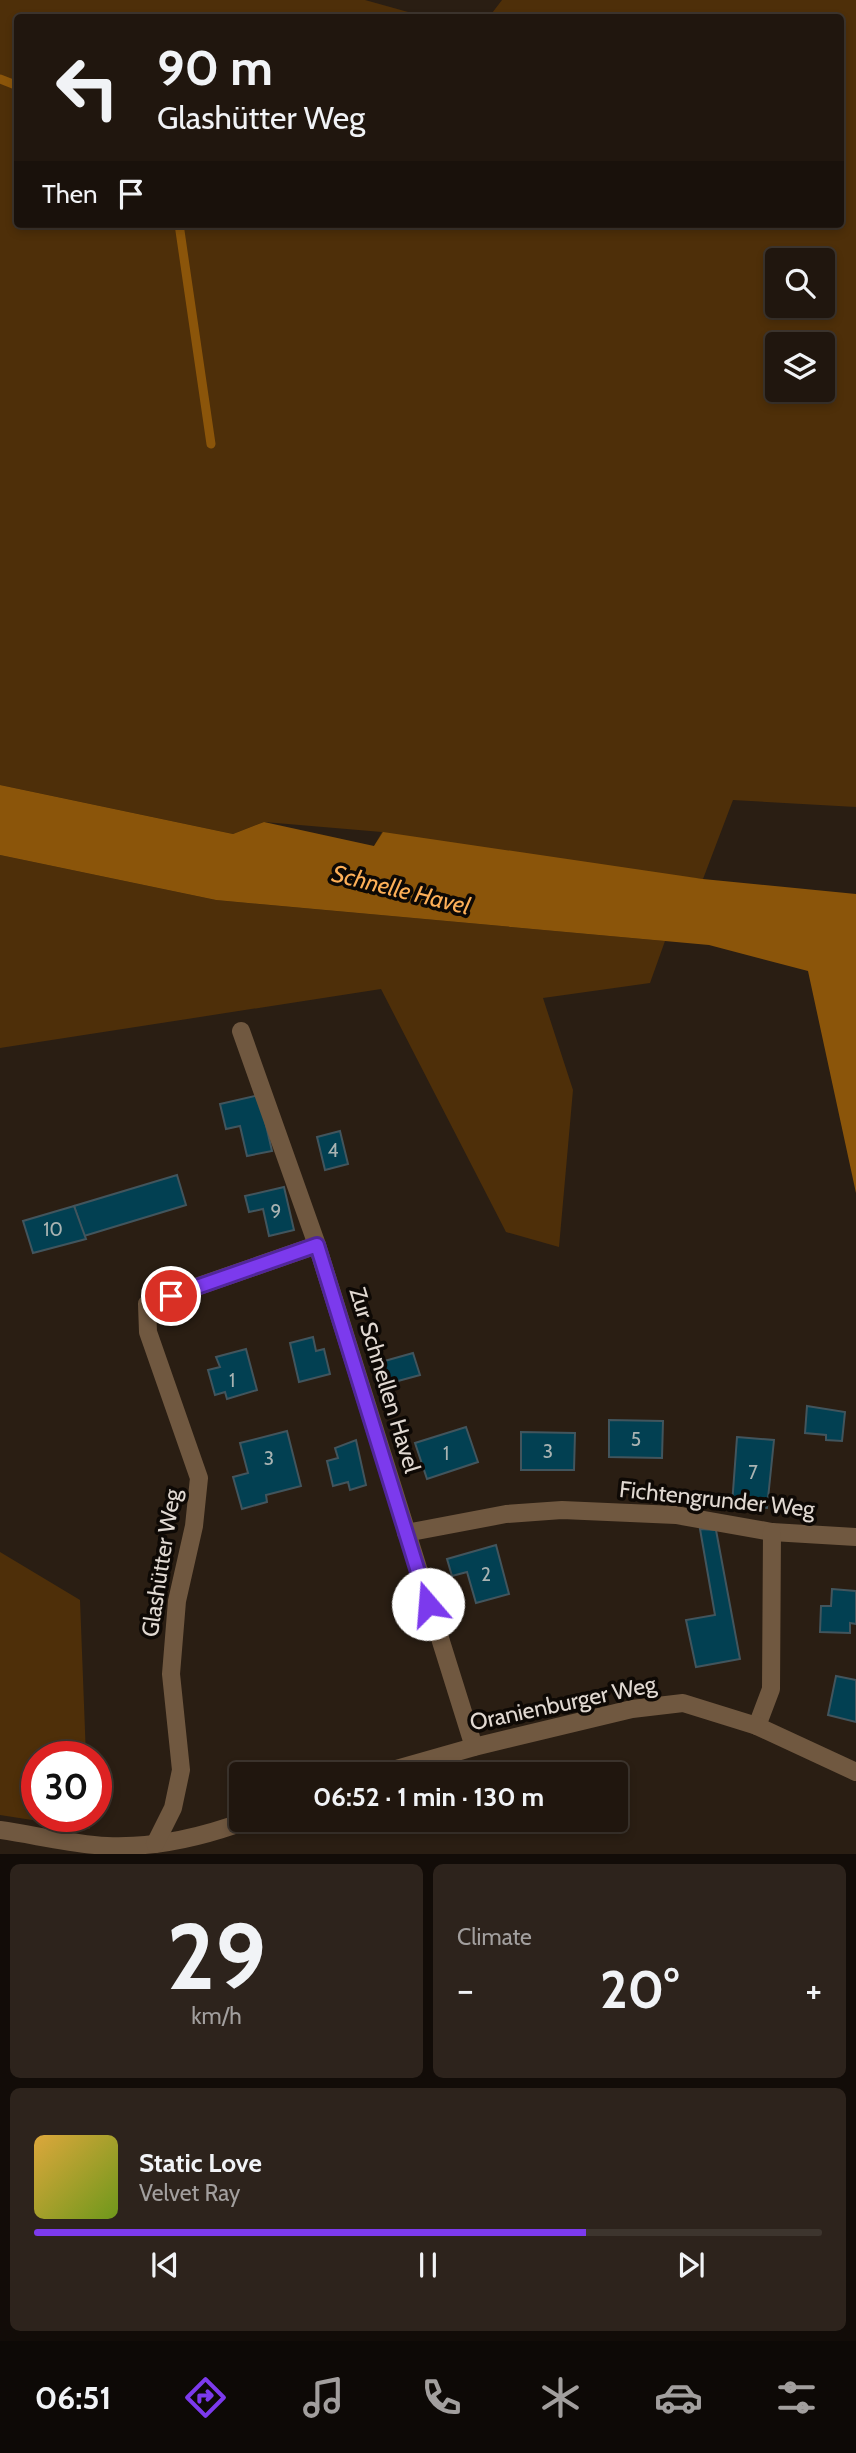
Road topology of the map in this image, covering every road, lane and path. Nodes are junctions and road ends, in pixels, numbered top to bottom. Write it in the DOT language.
graph roads {
  1 [pos="241,1031"];
  2 [pos="317,1245"];
  3 [pos="772,1532"];
  4 [pos="406,1533"];
  5 [pos="856,1537"];
  6 [pos="757,1726"];
  7 [pos="474,1747"];
  8 [pos="421,1762"];
  9 [pos="856,1773"];
  10 [pos="229,1827"];
  11 [pos="0,1830"];
  12 [pos="155,1844"];
  1 -- 2 [label="street, Zur Schnellen Havel"];
  2 -- 4 [label="street, Zur Schnellen Havel"];
  2 -- 12 [label="street, Glashütter Weg"];
  3 -- 4 [label="street, Fichtengrunder Weg"];
  3 -- 5 [label="street, Fichtengrunder Weg"];
  3 -- 6 [label="street"];
  4 -- 7 [label="street, Zur Schnellen Havel"];
  6 -- 7 [label="street, Oranienburger Weg"];
  6 -- 9 [label="street, Oranienburger Weg"];
  7 -- 8 [label="street, Oranienburger Weg"];
  10 -- 12 [label="street"];
  11 -- 12 [label="street"];
}
